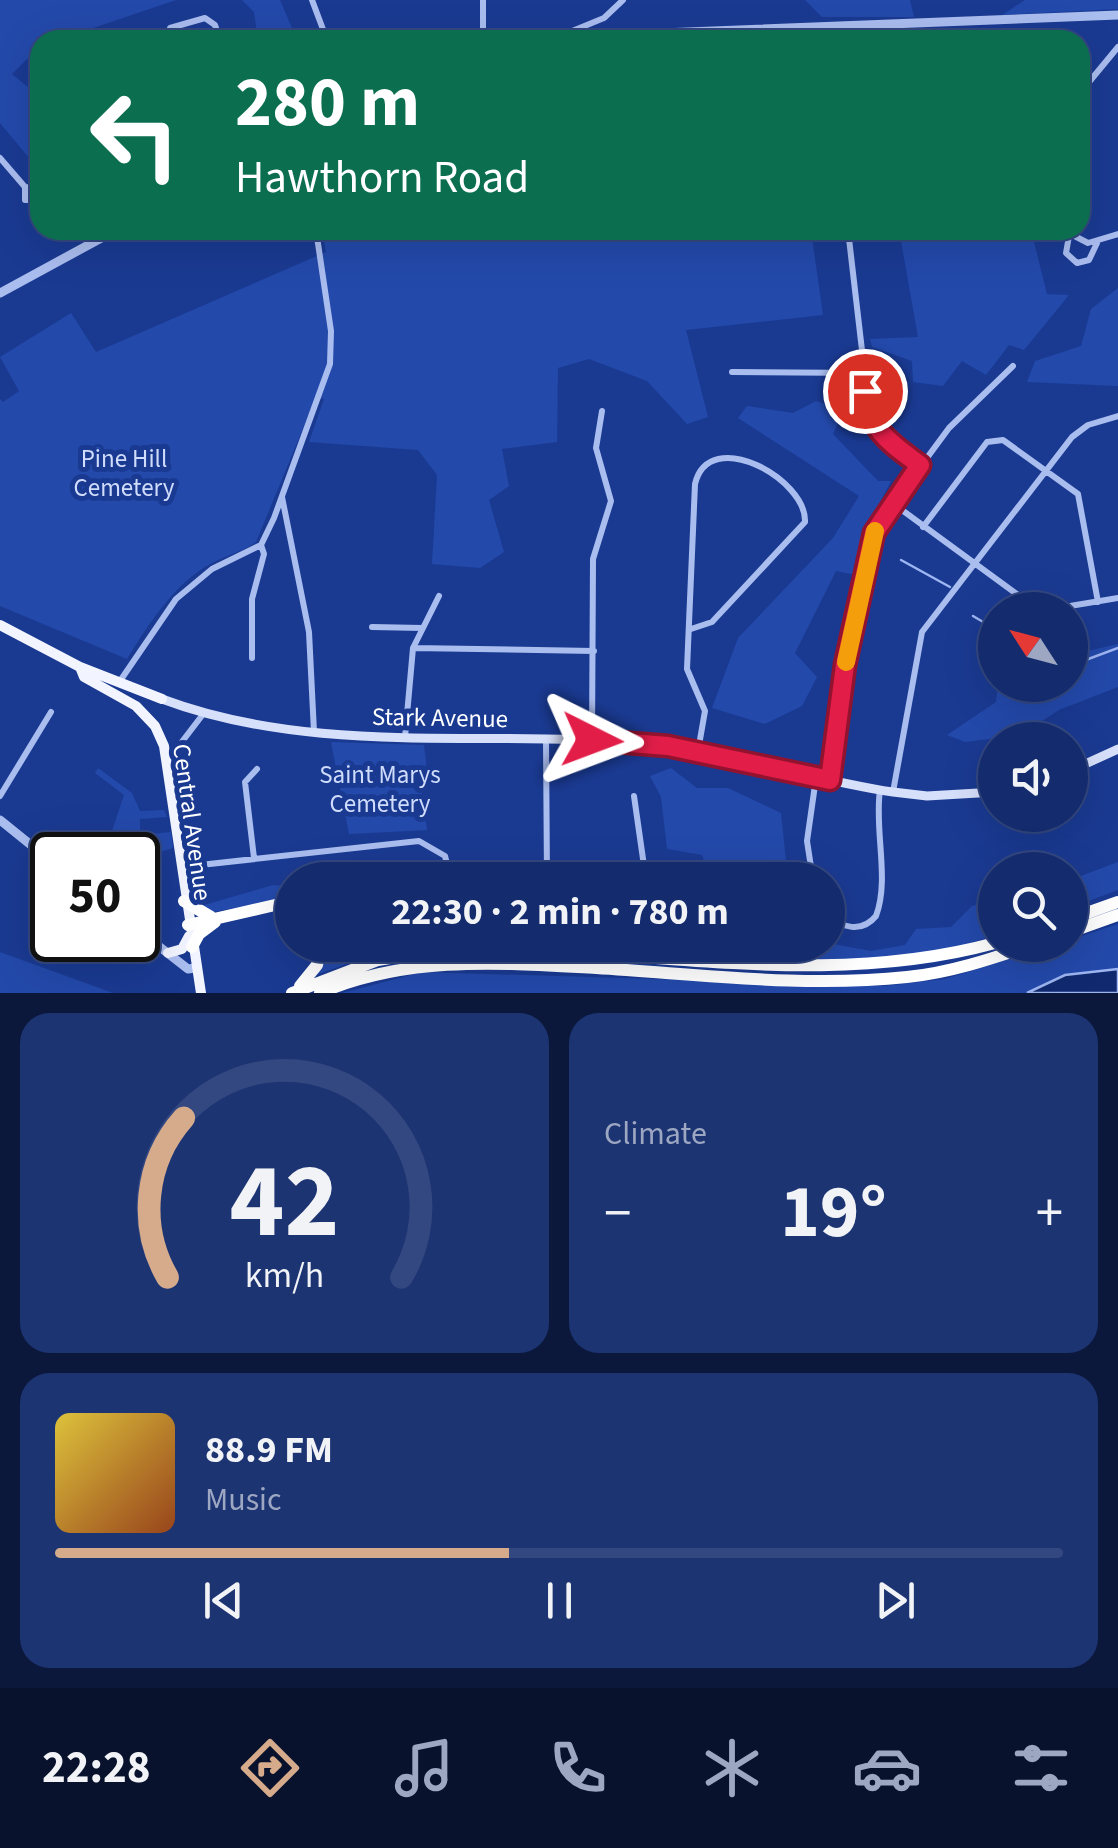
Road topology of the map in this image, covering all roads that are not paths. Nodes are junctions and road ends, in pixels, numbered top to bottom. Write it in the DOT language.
graph roads {
  1 [pos="312,0"];
  2 [pos="483,0"];
  3 [pos="623,0"];
  4 [pos="615,4"];
  5 [pos="1118,15"];
  6 [pos="604,18"];
  7 [pos="170,30"];
  8 [pos="216,30"];
  9 [pos="322,30"];
  10 [pos="482,30"];
  11 [pos="574,30"];
  12 [pos="608,30"];
  13 [pos="832,30"];
  14 [pos="1118,48"];
  15 [pos="1090,81"];
  16 [pos="0,158"];
  17 [pos="24,188"];
  18 [pos="1118,234"];
  19 [pos="98,240"];
  20 [pos="317,240"];
  21 [pos="849,240"];
  22 [pos="1066,240"];
  23 [pos="1090,240"];
  24 [pos="1097,242"];
  25 [pos="0,293"];
  26 [pos="1013,366"];
  27 [pos="732,372"];
  28 [pos="863,373"];
  29 [pos="602,411"];
  30 [pos="1118,416"];
  31 [pos="920,465"];
  32 [pos="1046,470"];
  33 [pos="282,496"];
  34 [pos="891,502"];
  35 [pos="923,527"];
  36 [pos="261,544"];
  37 [pos="976,566"];
  38 [pos="440,596"];
  39 [pos="1118,598"];
  40 [pos="1098,602"];
  41 [pos="0,625"];
  42 [pos="372,627"];
  43 [pos="422,628"];
  44 [pos="691,629"];
  45 [pos="413,648"];
  46 [pos="594,651"];
  47 [pos="252,658"];
  48 [pos="80,667"];
  49 [pos="120,681"];
  50 [pos="111,690"];
  51 [pos="162,699"];
  52 [pos="51,712"];
  53 [pos="204,712"];
  54 [pos="314,732"];
  55 [pos="405,736"];
  56 [pos="546,739"];
  57 [pos="592,740"];
  58 [pos="1118,749"];
  59 [pos="698,752"];
  60 [pos="168,760"];
  61 [pos="1088,763"];
  62 [pos="257,769"];
  63 [pos="816,778"];
  64 [pos="830,780"];
  65 [pos="880,790"];
  66 [pos="893,792"];
  67 [pos="978,792"];
  68 [pos="0,796"];
  69 [pos="634,796"];
  70 [pos="0,820"];
  71 [pos="30,844"];
  72 [pos="254,858"];
  73 [pos="446,862"];
  74 [pos="548,862"];
  75 [pos="643,862"];
  76 [pos="811,862"];
  77 [pos="180,867"];
  78 [pos="184,901"];
  79 [pos="1118,902"];
  80 [pos="275,910"];
  81 [pos="1088,912"];
  82 [pos="1118,916"];
  83 [pos="214,919"];
  84 [pos="845,925"];
  85 [pos="1088,926"];
  86 [pos="190,936"];
  87 [pos="160,947"];
  88 [pos="978,949"];
  89 [pos="168,953"];
  90 [pos="978,958"];
  91 [pos="316,962"];
  92 [pos="373,962"];
  93 [pos="728,962"];
  94 [pos="195,968"];
  95 [pos="292,992"];
  96 [pos="201,993"];
  97 [pos="320,993"];
  1 -- 9 [label="street"];
  2 -- 10 [label="street"];
  3 -- 4 [label="street"];
  4 -- 6 [label="street"];
  5 -- 13 [label="street"];
  6 -- 11 [label="street"];
  6 -- 12 [label="street"];
  7 -- 8 [label="street"];
  14 -- 15 [label="street"];
  16 -- 17 [label="street"];
  18 -- 24 [label="street"];
  19 -- 25 [label="street"];
  20 -- 33 [label="street"];
  21 -- 28 [label="street"];
  22 -- 24 [label="street"];
  23 -- 24 [label="street"];
  26 -- 31 [label="street"];
  27 -- 28 [label="street"];
  28 -- 31 [label="street"];
  29 -- 46 [label="street"];
  30 -- 32 [label="street"];
  31 -- 34 [label="street"];
  32 -- 35 [label="street"];
  32 -- 37 [label="street"];
  32 -- 40 [label="street"];
  33 -- 36 [label="street"];
  33 -- 54 [label="street"];
  34 -- 35 [label="street"];
  34 -- 64 [label="street"];
  35 -- 37 [label="street"];
  36 -- 47 [label="street"];
  36 -- 49 [label="street"];
  37 -- 40 [label="street"];
  37 -- 66 [label="street"];
  38 -- 43 [label="street"];
  39 -- 40 [label="street"];
  41 -- 48 [label="main road, Central Avenue"];
  42 -- 43 [label="street"];
  43 -- 45 [label="street"];
  44 -- 44 [label="street"];
  44 -- 59 [label="street"];
  45 -- 46 [label="street"];
  45 -- 55 [label="street"];
  46 -- 57 [label="street"];
  48 -- 49 [label="main road, Stark Avenue"];
  48 -- 50 [label="main road, Central Avenue"];
  49 -- 50 [label="main road"];
  49 -- 51 [label="main road, Stark Avenue"];
  50 -- 60 [label="main road, Central Avenue"];
  51 -- 53 [label="main road, Stark Avenue"];
  52 -- 68 [label="street"];
  53 -- 54 [label="main road, Stark Avenue"];
  53 -- 60 [label="street"];
  54 -- 55 [label="main road, Stark Avenue"];
  55 -- 56 [label="main road, Stark Avenue"];
  56 -- 57 [label="main road, Stark Avenue"];
  56 -- 74 [label="street"];
  57 -- 59 [label="main road, Stark Avenue"];
  58 -- 61 [label="main road"];
  59 -- 63 [label="main road, Stark Avenue"];
  60 -- 77 [label="main road, Central Avenue"];
  62 -- 72 [label="street"];
  63 -- 64 [label="main road, Stark Avenue"];
  63 -- 76 [label="street"];
  64 -- 65 [label="main road, Stark Avenue"];
  65 -- 66 [label="main road, Stark Avenue"];
  65 -- 84 [label="street"];
  66 -- 67 [label="main road, Stark Avenue"];
  69 -- 75 [label="street"];
  70 -- 71 [label="street"];
  72 -- 73 [label="street"];
  72 -- 77 [label="street"];
  77 -- 78 [label="main road, Central Avenue"];
  78 -- 83 [label="highway"];
  78 -- 86 [label="main road, Central Avenue"];
  79 -- 81 [label="highway"];
  80 -- 83 [label="highway"];
  82 -- 85 [label="highway"];
  83 -- 86 [label="highway"];
  83 -- 86 [label="highway"];
  86 -- 89 [label="main road"];
  86 -- 94 [label="main road, Central Avenue"];
  87 -- 89 [label="street"];
  88 -- 93 [label="highway"];
  89 -- 94 [label="street"];
  90 -- 97 [label="highway"];
  91 -- 95 [label="highway"];
  92 -- 95 [label="highway"];
  94 -- 96 [label="main road, Central Avenue"];
}
